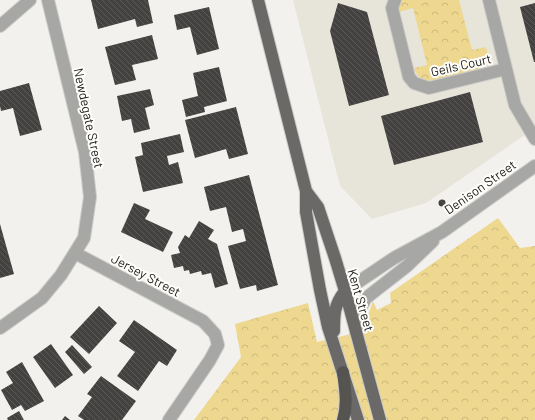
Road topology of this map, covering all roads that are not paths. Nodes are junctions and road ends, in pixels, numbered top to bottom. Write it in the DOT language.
graph roads {
  1 [pos="30,0"];
  2 [pos="48,0"];
  3 [pos="258,0"];
  4 [pos="395,0"];
  5 [pos="489,0"];
  6 [pos="0,26"];
  7 [pos="506,69"];
  8 [pos="535,139"];
  9 [pos="535,166"];
  10 [pos="306,191"];
  11 [pos="442,232"];
  12 [pos="75,253"];
  13 [pos="345,291"];
  14 [pos="0,328"];
  15 [pos="356,332"];
  16 [pos="334,344"];
  17 [pos="343,372"];
  18 [pos="170,420"];
  19 [pos="343,420"];
  20 [pos="358,420"];
  21 [pos="380,420"];
  1 -- 6 [label="street"];
  2 -- 12 [label="street, Newdegate Street"];
  3 -- 10 [label="main road, Kent Street"];
  4 -- 7 [label="street, Geils Court"];
  5 -- 7 [label="street, Geils Court"];
  7 -- 8 [label="street, Geils Court"];
  9 -- 11 [label="street, Denison Street"];
  10 -- 13 [label="main road, Kent Street"];
  10 -- 16 [label="main road, Kent Street"];
  11 -- 13 [label="street, Denison Street"];
  11 -- 15 [label="street, Denison Street"];
  12 -- 14 [label="street, Newdegate Street"];
  12 -- 18 [label="street, Jersey Street"];
  13 -- 15 [label="main road, Kent Street"];
  13 -- 16 [label="main road, Denison Street"];
  15 -- 21 [label="main road, Kent Street"];
  16 -- 17 [label="main road, Kent Street"];
  17 -- 19 [label="highway"];
  17 -- 20 [label="main road, Kent Street"];
}
